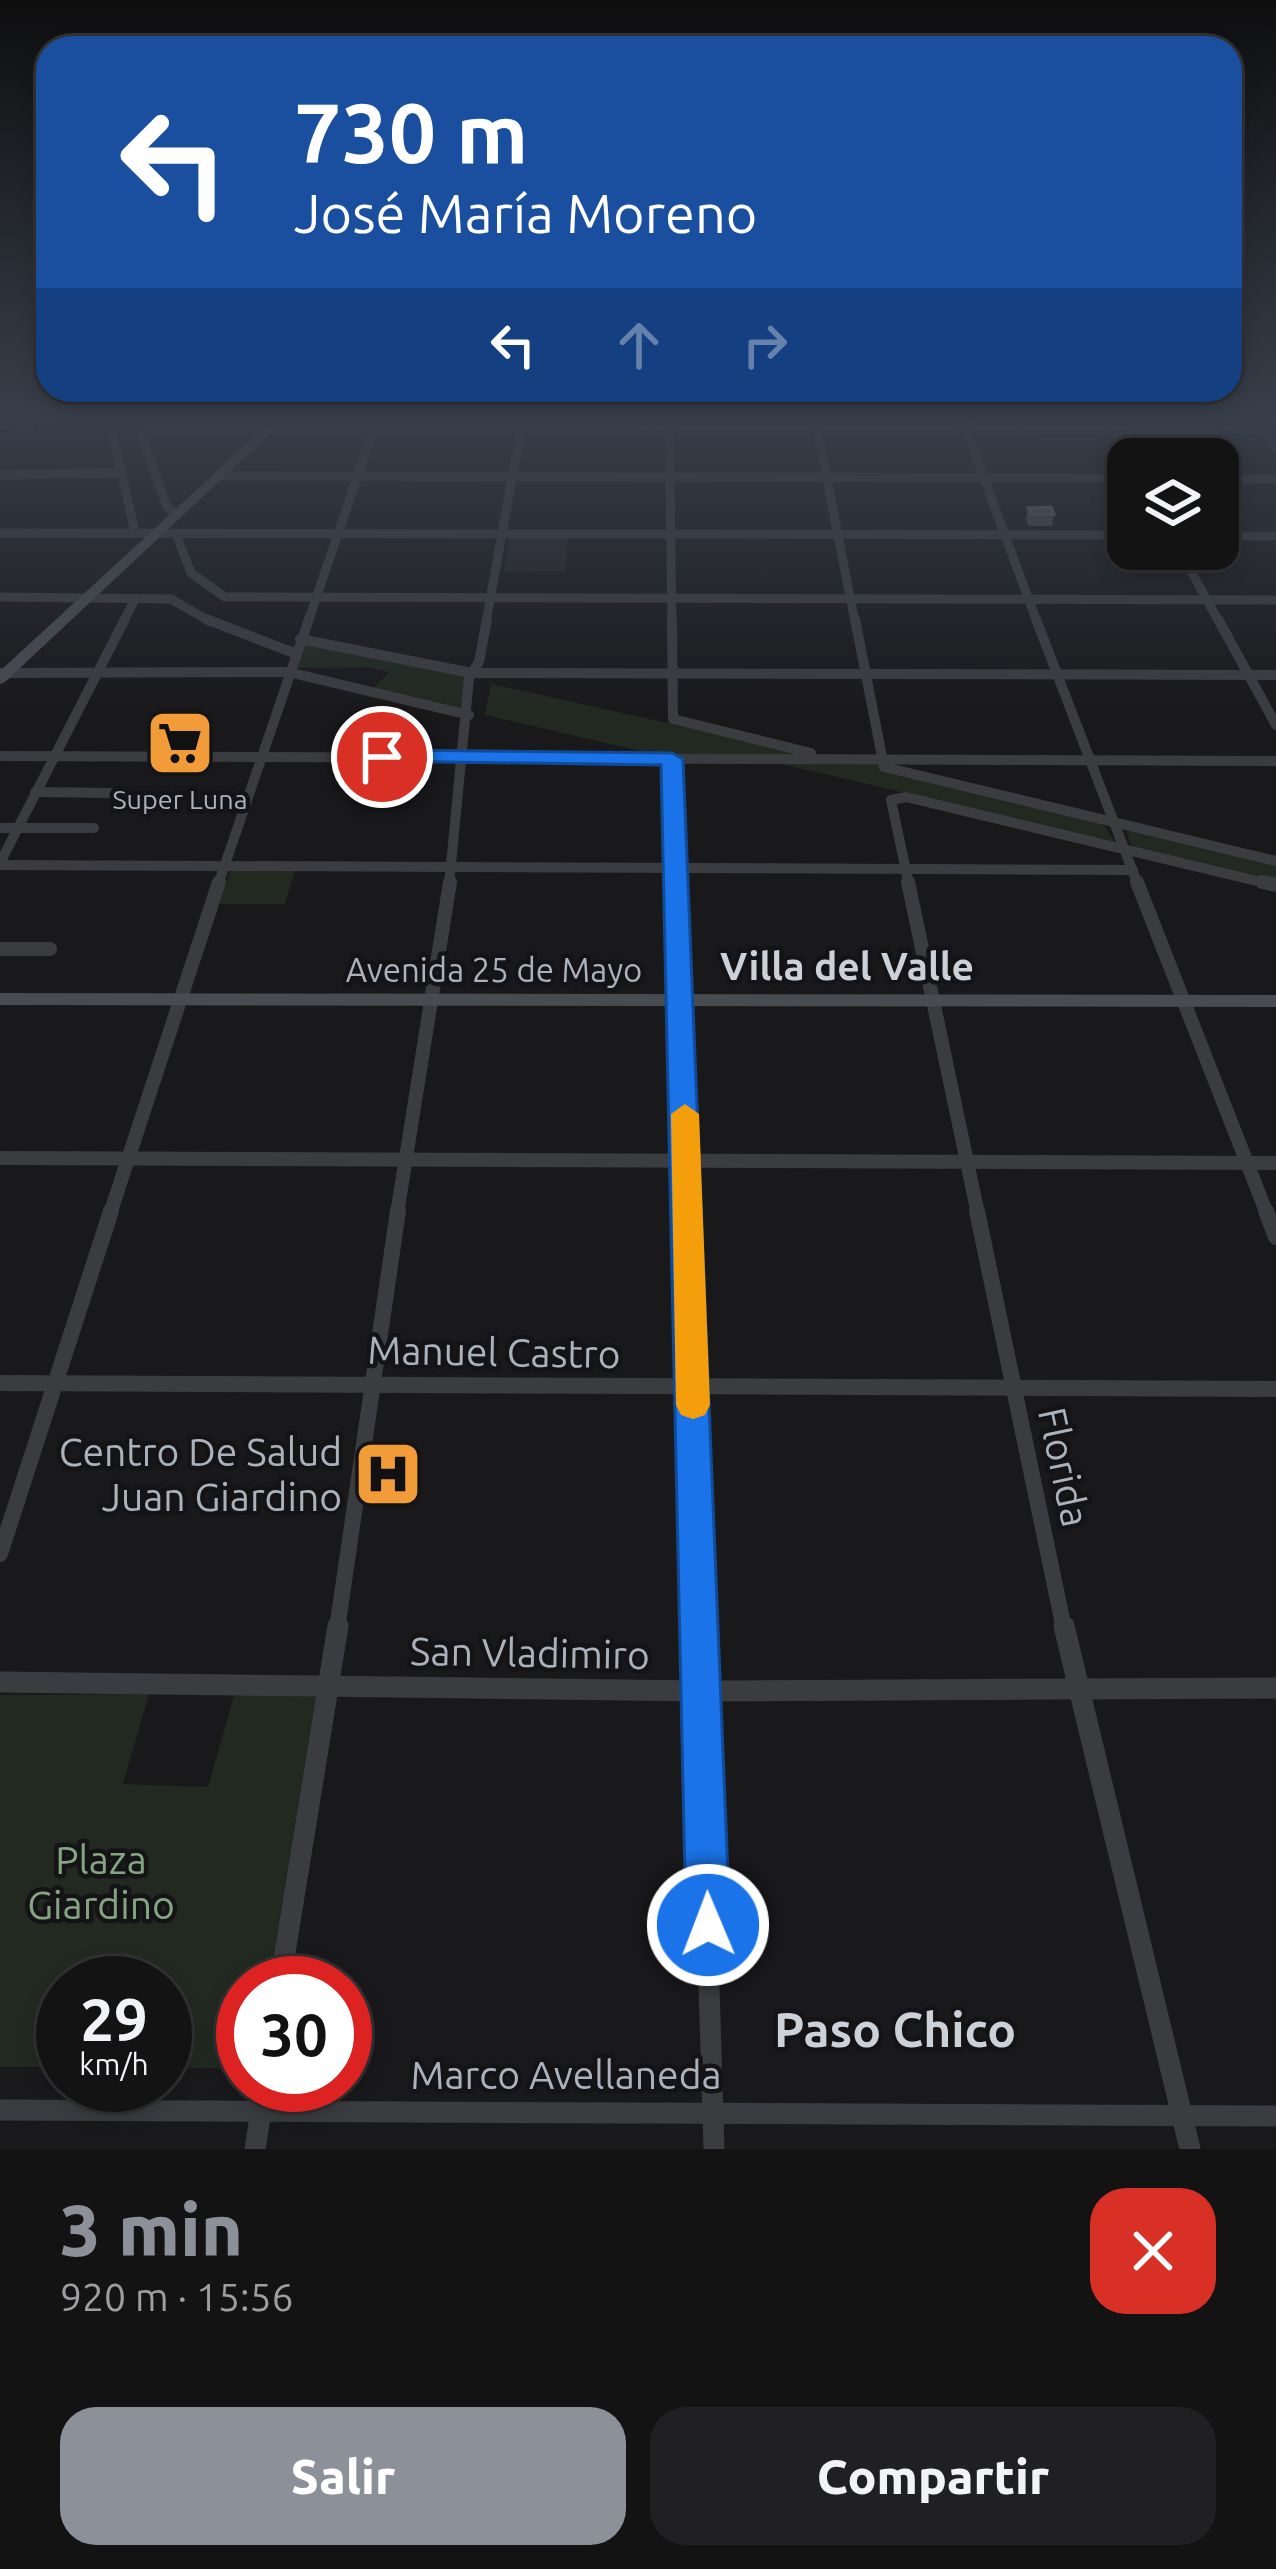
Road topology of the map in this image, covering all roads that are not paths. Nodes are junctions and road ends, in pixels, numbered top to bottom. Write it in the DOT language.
graph roads {
  1 [pos="131,513"];
  2 [pos="344,513"];
  3 [pos="507,513"];
  4 [pos="671,513"];
  5 [pos="834,513"];
  6 [pos="997,513"];
  7 [pos="176,514"];
  8 [pos="135,532"];
  9 [pos="0,533"];
  10 [pos="156,533"];
  11 [pos="176,533"];
  12 [pos="337,534"];
  13 [pos="503,534"];
  14 [pos="672,534"];
  15 [pos="837,535"];
  16 [pos="1004,535"];
  17 [pos="1107,536"];
  18 [pos="1239,536"];
  19 [pos="1276,536"];
  20 [pos="1191,570"];
  21 [pos="0,597"];
  22 [pos="88,598"];
  23 [pos="136,598"];
  24 [pos="314,599"];
  25 [pos="491,599"];
  26 [pos="673,599"];
  27 [pos="850,599"];
  28 [pos="1029,600"];
  29 [pos="1207,600"];
  30 [pos="1276,600"];
  31 [pos="300,639"];
  32 [pos="294,653"];
  33 [pos="477,669"];
  34 [pos="99,671"];
  35 [pos="288,673"];
  36 [pos="674,674"];
  37 [pos="866,674"];
  38 [pos="1056,674"];
  39 [pos="2,675"];
  40 [pos="1248,675"];
  41 [pos="1276,675"];
  42 [pos="469,715"];
  43 [pos="1276,724"];
  44 [pos="0,756"];
  45 [pos="53,756"];
  46 [pos="260,757"];
  47 [pos="463,758"];
  48 [pos="672,759"];
  49 [pos="827,759"];
  50 [pos="880,759"];
  51 [pos="1090,760"];
  52 [pos="1276,761"];
  53 [pos="35,792"];
  54 [pos="111,793"];
  55 [pos="1114,823"];
  56 [pos="17,828"];
  57 [pos="94,828"];
  58 [pos="0,829"];
  59 [pos="1125,849"];
  60 [pos="1276,861"];
  61 [pos="0,864"];
  62 [pos="224,866"];
  63 [pos="452,867"];
  64 [pos="678,868"];
  65 [pos="908,868"];
  66 [pos="1133,870"];
  67 [pos="1276,885"];
  68 [pos="0,949"];
  69 [pos="50,949"];
  70 [pos="0,999"];
  71 [pos="179,999"];
  72 [pos="433,999"];
  73 [pos="681,1000"];
  74 [pos="935,1000"];
  75 [pos="1185,1000"];
  76 [pos="1276,1001"];
  77 [pos="0,1158"];
  78 [pos="129,1158"];
  79 [pos="408,1160"];
  80 [pos="686,1161"];
  81 [pos="969,1162"];
  82 [pos="1248,1162"];
  83 [pos="1276,1163"];
  84 [pos="1276,1237"];
  85 [pos="0,1383"];
  86 [pos="56,1383"];
  87 [pos="373,1384"];
  88 [pos="693,1387"];
  89 [pos="1013,1387"];
  90 [pos="1276,1389"];
  91 [pos="0,1553"];
  92 [pos="0,1682"];
  93 [pos="330,1686"];
  94 [pos="1276,1688"];
  95 [pos="1077,1689"];
  96 [pos="702,1691"];
  97 [pos="285,1956"];
  98 [pos="216,2099"];
  99 [pos="372,2101"];
  100 [pos="0,2110"];
  101 [pos="261,2112"];
  102 [pos="712,2112"];
  103 [pos="1182,2115"];
  104 [pos="1276,2116"];
  105 [pos="255,2149"];
  106 [pos="714,2149"];
  107 [pos="1190,2149"];
  1 -- 8 [label="street"];
  2 -- 12 [label="street"];
  3 -- 13 [label="street"];
  4 -- 14 [label="street"];
  5 -- 15 [label="street"];
  6 -- 16 [label="street"];
  7 -- 10 [label="main road"];
  8 -- 9 [label="street"];
  8 -- 10 [label="street"];
  10 -- 11 [label="street"];
  10 -- 22 [label="main road"];
  11 -- 12 [label="street"];
  11 -- 24 [label="street"];
  12 -- 13 [label="street"];
  12 -- 24 [label="street"];
  13 -- 14 [label="street"];
  13 -- 25 [label="street"];
  14 -- 15 [label="street"];
  14 -- 26 [label="street"];
  15 -- 16 [label="street"];
  15 -- 27 [label="street"];
  16 -- 17 [label="street"];
  16 -- 28 [label="street"];
  18 -- 19 [label="street"];
  20 -- 29 [label="street"];
  21 -- 22 [label="street"];
  22 -- 23 [label="street"];
  22 -- 39 [label="main road"];
  23 -- 32 [label="street"];
  23 -- 34 [label="street"];
  24 -- 25 [label="street"];
  24 -- 31 [label="street"];
  25 -- 26 [label="street"];
  25 -- 33 [label="street"];
  26 -- 27 [label="street"];
  26 -- 36 [label="street"];
  27 -- 28 [label="street"];
  27 -- 37 [label="street"];
  28 -- 29 [label="street"];
  28 -- 38 [label="street"];
  29 -- 30 [label="street"];
  29 -- 40 [label="street"];
  31 -- 32 [label="street"];
  31 -- 33 [label="street"];
  32 -- 35 [label="street"];
  33 -- 36 [label="street"];
  33 -- 42 [label="street"];
  34 -- 35 [label="street"];
  34 -- 39 [label="street"];
  34 -- 45 [label="street"];
  35 -- 42 [label="street"];
  35 -- 46 [label="street"];
  36 -- 37 [label="street"];
  36 -- 49 [label="street"];
  37 -- 38 [label="street"];
  37 -- 50 [label="street"];
  38 -- 40 [label="street"];
  38 -- 51 [label="street"];
  40 -- 41 [label="street"];
  40 -- 43 [label="street"];
  42 -- 47 [label="street"];
  44 -- 45 [label="street"];
  45 -- 46 [label="street"];
  45 -- 53 [label="street"];
  46 -- 47 [label="street"];
  46 -- 62 [label="street"];
  47 -- 48 [label="street"];
  47 -- 63 [label="street"];
  48 -- 49 [label="street"];
  48 -- 64 [label="street"];
  49 -- 50 [label="street"];
  50 -- 51 [label="street"];
  50 -- 55 [label="street"];
  51 -- 52 [label="street"];
  51 -- 55 [label="street"];
  53 -- 54 [label="street"];
  53 -- 56 [label="street"];
  55 -- 59 [label="street"];
  55 -- 60 [label="street"];
  56 -- 57 [label="street"];
  56 -- 58 [label="street"];
  56 -- 61 [label="street"];
  59 -- 65 [label="street, Florida"];
  59 -- 66 [label="street"];
  59 -- 67 [label="street"];
  61 -- 62 [label="street"];
  62 -- 63 [label="street"];
  62 -- 71 [label="street"];
  63 -- 64 [label="street"];
  63 -- 72 [label="street"];
  64 -- 65 [label="street"];
  64 -- 73 [label="street"];
  65 -- 66 [label="street"];
  65 -- 74 [label="street, Florida"];
  66 -- 75 [label="street"];
  68 -- 69 [label="street"];
  70 -- 71 [label="main road, Avenida 25 de Mayo"];
  71 -- 72 [label="main road, Avenida 25 de Mayo"];
  71 -- 78 [label="street"];
  72 -- 73 [label="main road, Avenida 25 de Mayo"];
  72 -- 79 [label="street"];
  73 -- 74 [label="main road, Avenida 25 de Mayo"];
  73 -- 80 [label="street"];
  74 -- 75 [label="main road, Avenida 25 de Mayo"];
  74 -- 81 [label="street, Florida"];
  75 -- 76 [label="main road, Avenida 25 de Mayo"];
  75 -- 82 [label="street"];
  77 -- 78 [label="street"];
  78 -- 79 [label="street"];
  78 -- 86 [label="street"];
  79 -- 80 [label="street"];
  79 -- 87 [label="street"];
  80 -- 81 [label="street"];
  80 -- 88 [label="street"];
  81 -- 82 [label="street"];
  81 -- 89 [label="street, Florida"];
  82 -- 83 [label="street"];
  82 -- 84 [label="street"];
  85 -- 86 [label="street, Manuel Castro"];
  86 -- 87 [label="street, Manuel Castro"];
  86 -- 91 [label="street"];
  87 -- 88 [label="street, Manuel Castro"];
  87 -- 93 [label="street"];
  88 -- 89 [label="street, Manuel Castro"];
  88 -- 96 [label="street"];
  89 -- 90 [label="street, Manuel Castro"];
  89 -- 95 [label="street, Florida"];
  92 -- 93 [label="street, San Vladimiro"];
  93 -- 96 [label="street, San Vladimiro"];
  93 -- 97 [label="street"];
  94 -- 95 [label="street, San Vladimiro"];
  95 -- 96 [label="street, San Vladimiro"];
  95 -- 103 [label="street, Florida"];
  96 -- 102 [label="street"];
  98 -- 100 [label="street, Marco Avellaneda"];
  99 -- 102 [label="street, Marco Avellaneda"];
  101 -- 105 [label="street"];
  102 -- 103 [label="street, Marco Avellaneda"];
  102 -- 106 [label="street"];
  103 -- 104 [label="street, Marco Avellaneda"];
  103 -- 107 [label="street, Florida"];
}
